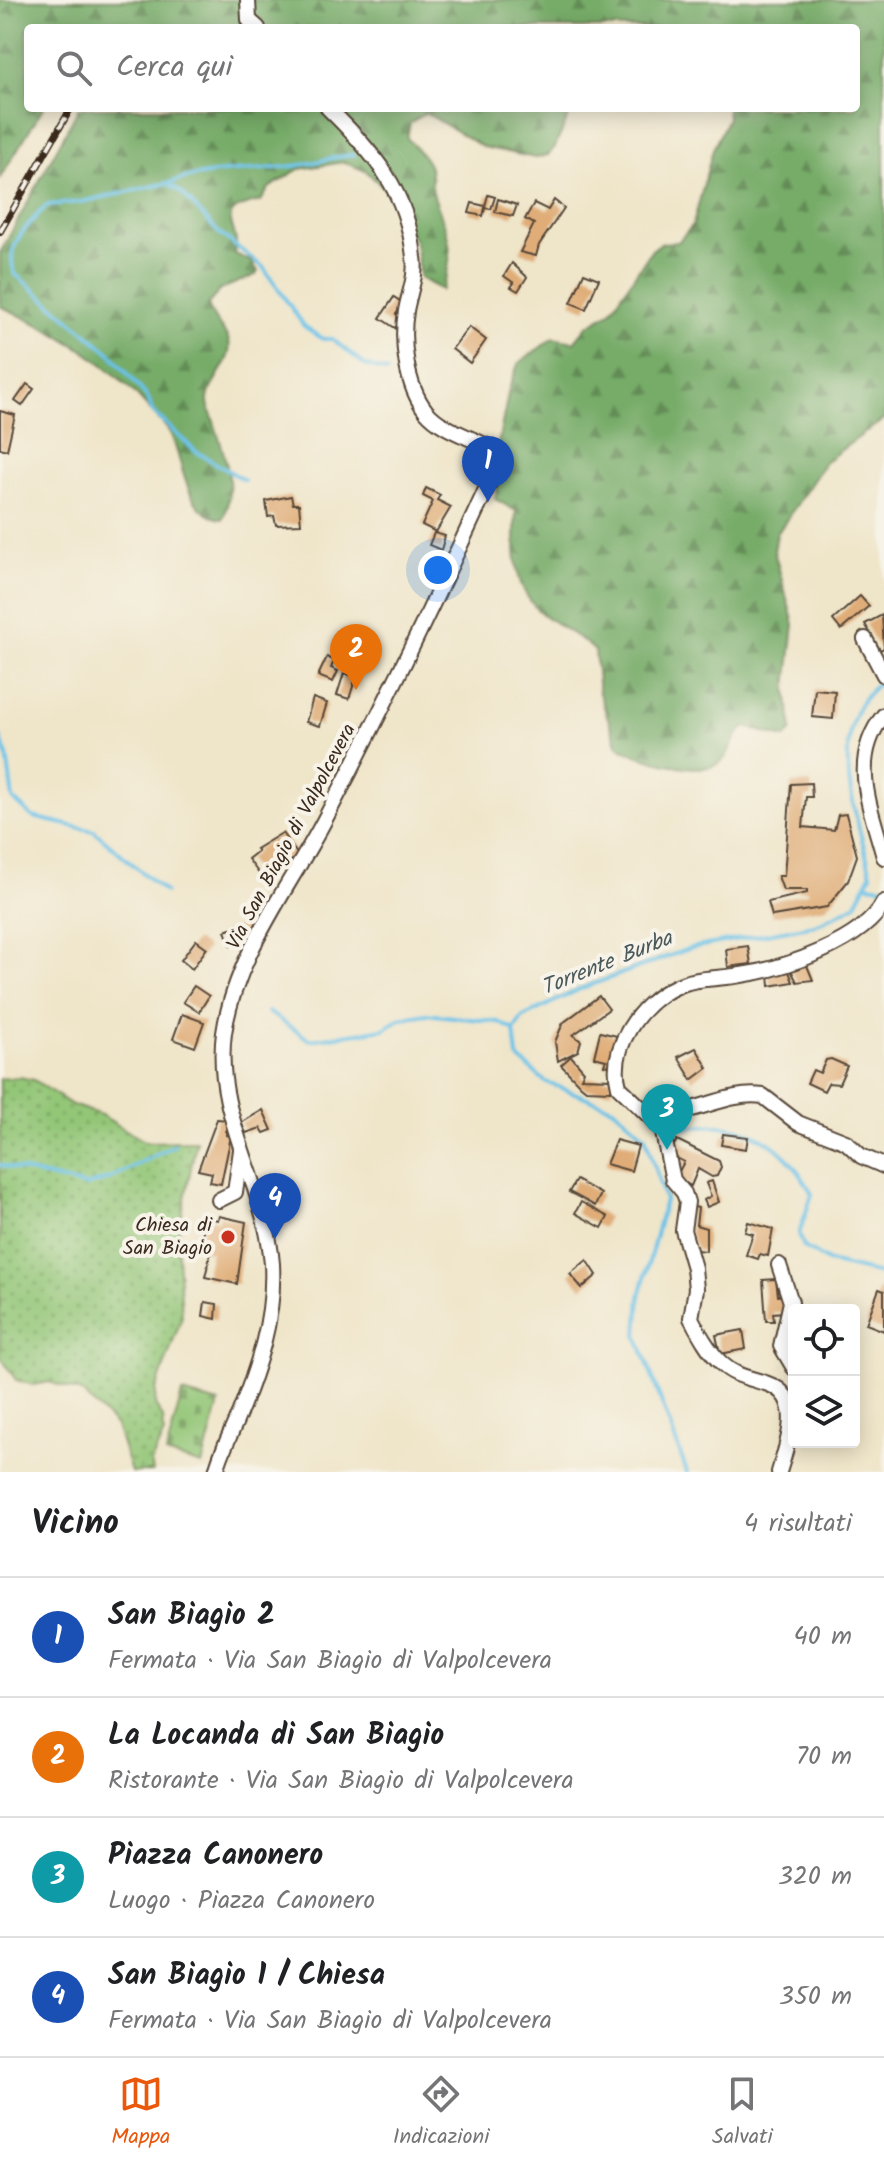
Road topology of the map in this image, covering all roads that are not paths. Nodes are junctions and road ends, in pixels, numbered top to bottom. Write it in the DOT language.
graph roads {
  1 [pos="248,0"];
  2 [pos="254,24"];
  3 [pos="332,112"];
  4 [pos="865,639"];
  5 [pos="882,670"];
  6 [pos="884,715"];
  7 [pos="884,857"];
  8 [pos="884,902"];
  9 [pos="647,1110"];
  10 [pos="241,1144"];
  11 [pos="884,1166"];
  12 [pos="219,1200"];
  13 [pos="779,1265"];
  14 [pos="791,1304"];
  15 [pos="788,1315"];
  16 [pos="788,1358"];
  17 [pos="788,1404"];
  18 [pos="788,1435"];
  19 [pos="216,1472"];
  20 [pos="779,1472"];
  1 -- 2 [label="street"];
  3 -- 10 [label="street, Via San Biagio di Valpolcevera"];
  4 -- 5 [label="street"];
  6 -- 7 [label="street"];
  8 -- 9 [label="street"];
  9 -- 11 [label="street"];
  9 -- 17 [label="street"];
  10 -- 12 [label="street"];
  10 -- 19 [label="street, Via San Biagio di Valpolcevera"];
  13 -- 14 [label="street"];
  15 -- 16 [label="street"];
  18 -- 20 [label="street"];
}
